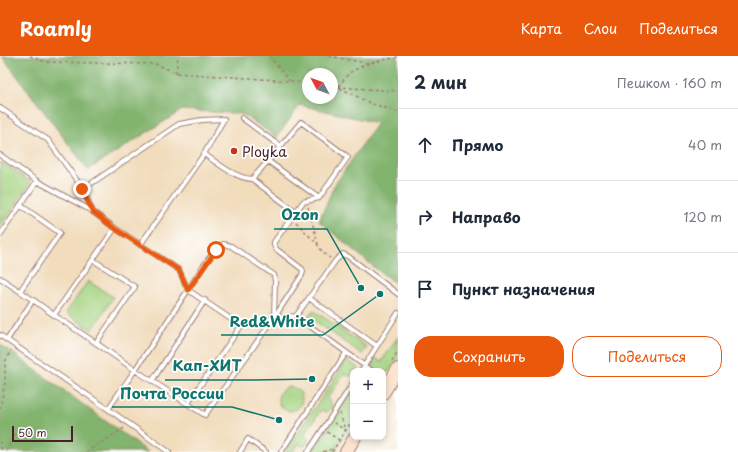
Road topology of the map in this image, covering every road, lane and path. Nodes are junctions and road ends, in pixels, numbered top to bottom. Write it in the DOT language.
graph roads {
  1 [pos="30,56"];
  2 [pos="178,56"];
  3 [pos="269,56"];
  4 [pos="330,56"];
  5 [pos="398,57"];
  6 [pos="366,64"];
  7 [pos="176,73"];
  8 [pos="290,80"];
  9 [pos="302,83"];
  10 [pos="338,87"];
  11 [pos="398,91"];
  12 [pos="0,108"];
  13 [pos="398,112"];
  14 [pos="242,118"];
  15 [pos="280,146"];
  16 [pos="204,154"];
  17 [pos="0,155"];
  18 [pos="268,161"];
  19 [pos="252,180"];
  20 [pos="37,181"];
  21 [pos="82,189"];
  22 [pos="319,198"];
  23 [pos="307,201"];
  24 [pos="20,205"];
  25 [pos="93,212"];
  26 [pos="296,212"];
  27 [pos="292,218"];
  28 [pos="114,228"];
  29 [pos="0,234"];
  30 [pos="140,245"];
  31 [pos="318,245"];
  32 [pos="93,260"];
  33 [pos="334,262"];
  34 [pos="0,278"];
  35 [pos="188,290"];
  36 [pos="20,291"];
  37 [pos="398,294"];
  38 [pos="308,298"];
  39 [pos="33,300"];
  40 [pos="205,300"];
  41 [pos="398,313"];
  42 [pos="54,315"];
  43 [pos="296,316"];
  44 [pos="274,318"];
  45 [pos="241,326"];
  46 [pos="0,335"];
  47 [pos="7,340"];
  48 [pos="96,342"];
  49 [pos="14,344"];
  50 [pos="377,346"];
  51 [pos="346,353"];
  52 [pos="364,365"];
  53 [pos="362,368"];
  54 [pos="368,368"];
  55 [pos="398,369"];
  56 [pos="135,370"];
  57 [pos="152,380"];
  58 [pos="386,384"];
  59 [pos="350,388"];
  60 [pos="188,404"];
  61 [pos="338,406"];
  62 [pos="0,408"];
  63 [pos="108,409"];
  64 [pos="329,420"];
  65 [pos="128,423"];
  66 [pos="322,429"];
  67 [pos="16,432"];
  68 [pos="350,434"];
  69 [pos="339,440"];
  70 [pos="0,441"];
  71 [pos="334,449"];
  72 [pos="2,452"];
  73 [pos="6,452"];
  74 [pos="86,452"];
  75 [pos="169,452"];
  76 [pos="240,452"];
  77 [pos="266,452"];
  78 [pos="281,452"];
  79 [pos="308,452"];
  80 [pos="323,452"];
  81 [pos="332,452"];
  82 [pos="346,452"];
  1 -- 7 [label="path"];
  2 -- 7 [label="path"];
  3 -- 8 [label="path"];
  4 -- 6 [label="path"];
  5 -- 6 [label="path"];
  6 -- 10 [label="path"];
  7 -- 8 [label="path"];
  8 -- 9 [label="path"];
  10 -- 11 [label="path"];
  10 -- 13 [label="path"];
  12 -- 21 [label="lane"];
  14 -- 15 [label="lane"];
  15 -- 18 [label="lane"];
  15 -- 22 [label="lane"];
  16 -- 19 [label="lane"];
  16 -- 21 [label="lane"];
  16 -- 30 [label="lane"];
  17 -- 20 [label="lane"];
  18 -- 19 [label="lane"];
  18 -- 22 [label="lane"];
  19 -- 26 [label="lane"];
  20 -- 24 [label="lane"];
  20 -- 25 [label="lane"];
  21 -- 25 [label="lane"];
  22 -- 23 [label="lane"];
  23 -- 26 [label="lane"];
  23 -- 31 [label="path"];
  24 -- 29 [label="lane"];
  24 -- 36 [label="lane"];
  25 -- 28 [label="lane"];
  26 -- 27 [label="lane"];
  27 -- 31 [label="path"];
  27 -- 44 [label="lane"];
  28 -- 30 [label="lane"];
  28 -- 32 [label="lane"];
  30 -- 35 [label="lane"];
  31 -- 33 [label="path"];
  32 -- 42 [label="lane"];
  32 -- 48 [label="lane"];
  33 -- 37 [label="lane"];
  33 -- 38 [label="lane"];
  34 -- 36 [label="lane"];
  35 -- 40 [label="lane"];
  35 -- 44 [label="lane"];
  35 -- 56 [label="lane"];
  36 -- 39 [label="lane"];
  38 -- 43 [label="lane"];
  38 -- 50 [label="lane"];
  39 -- 42 [label="lane"];
  39 -- 47 [label="lane"];
  40 -- 45 [label="lane"];
  40 -- 57 [label="lane"];
  41 -- 50 [label="lane"];
  42 -- 48 [label="lane"];
  43 -- 44 [label="lane"];
  43 -- 51 [label="lane"];
  44 -- 45 [label="lane"];
  44 -- 60 [label="lane"];
  45 -- 60 [label="lane"];
  46 -- 47 [label="lane"];
  47 -- 49 [label="lane"];
  48 -- 56 [label="lane"];
  49 -- 62 [label="path"];
  49 -- 63 [label="lane"];
  50 -- 52 [label="lane"];
  51 -- 52 [label="lane"];
  51 -- 78 [label="lane"];
  52 -- 53 [label="lane"];
  52 -- 54 [label="lane"];
  55 -- 58 [label="street"];
  56 -- 57 [label="lane"];
  56 -- 63 [label="lane"];
  57 -- 60 [label="lane"];
  59 -- 61 [label="lane"];
  61 -- 64 [label="lane"];
  61 -- 68 [label="path"];
  63 -- 65 [label="lane"];
  64 -- 66 [label="lane"];
  64 -- 68 [label="path"];
  65 -- 74 [label="path"];
  65 -- 75 [label="lane"];
  66 -- 69 [label="path"];
  66 -- 79 [label="lane"];
  67 -- 73 [label="path"];
  68 -- 69 [label="path"];
  68 -- 82 [label="street"];
  69 -- 71 [label="path"];
  70 -- 72 [label="path"];
  71 -- 80 [label="path"];
  71 -- 81 [label="path"];
  76 -- 77 [label="lane"];
}
